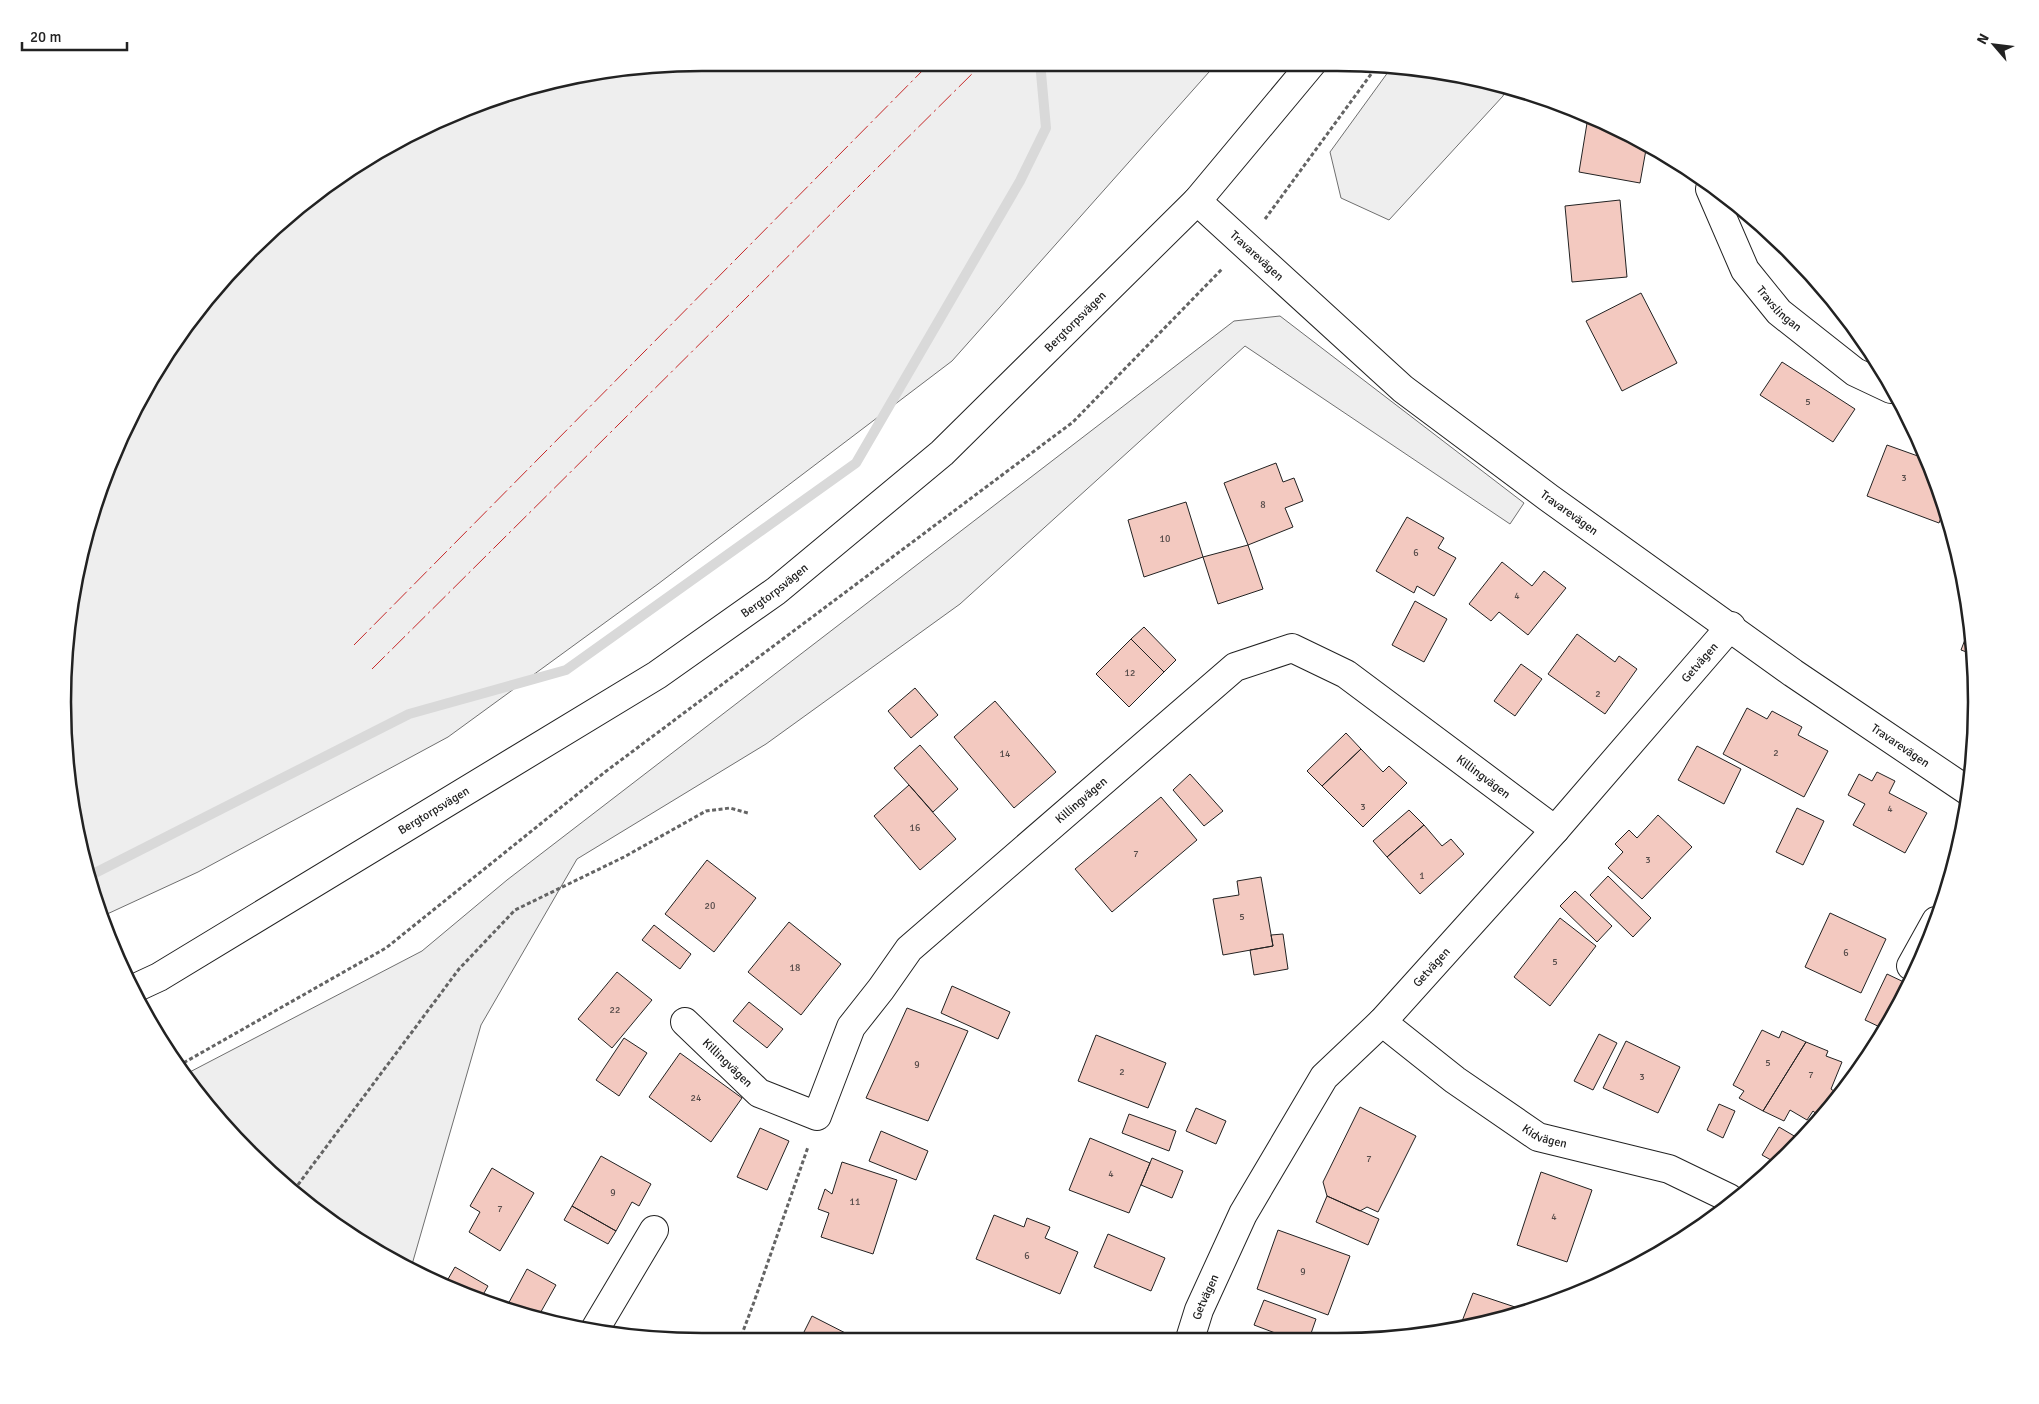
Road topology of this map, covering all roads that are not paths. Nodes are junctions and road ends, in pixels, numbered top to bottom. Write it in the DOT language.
graph roads {
  1 [pos="1305,71"];
  2 [pos="1713,197"];
  3 [pos="1197,201"];
  4 [pos="1881,384"];
  5 [pos="1731,626"];
  6 [pos="1962,787"];
  7 [pos="1555,830"];
  8 [pos="139,986"];
  9 [pos="684,1022"];
  10 [pos="1382,1022"];
  11 [pos="1727,1197"];
  12 [pos="654,1230"];
  13 [pos="598,1324"];
  14 [pos="1192,1333"];
  1 -- 3 [label="street, Bergtorpsvägen"];
  2 -- 4 [label="street, Travslingan"];
  3 -- 5 [label="street, Travarevägen"];
  3 -- 8 [label="street, Bergtorpsvägen"];
  5 -- 6 [label="street, Travarevägen"];
  5 -- 7 [label="street, Getvägen"];
  7 -- 9 [label="street, Killingvägen"];
  7 -- 10 [label="street, Getvägen"];
  10 -- 11 [label="street, Kidvägen"];
  10 -- 14 [label="street, Getvägen"];
  12 -- 13 [label="street"];
}
